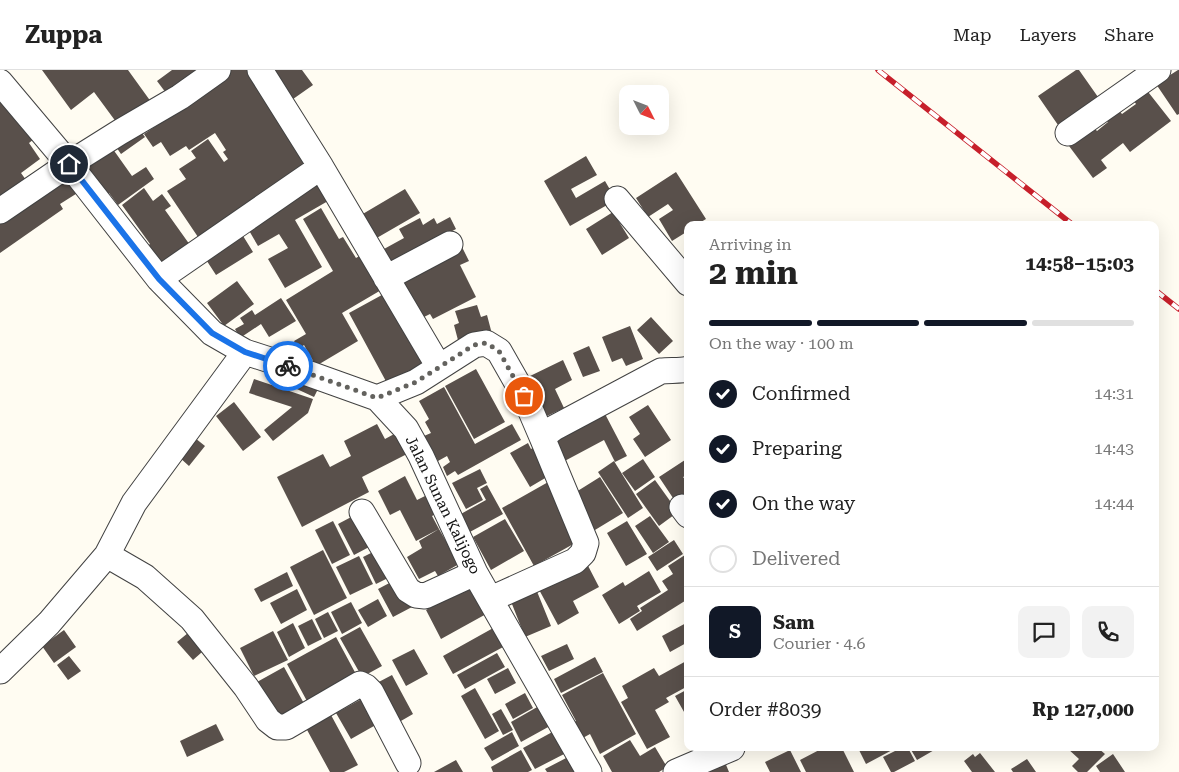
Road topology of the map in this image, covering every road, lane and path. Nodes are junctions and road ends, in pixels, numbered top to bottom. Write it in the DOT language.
graph roads {
  1 [pos="218,70"];
  2 [pos="260,70"];
  3 [pos="1158,70"];
  4 [pos="0,82"];
  5 [pos="1068,133"];
  6 [pos="69,164"];
  7 [pos="321,167"];
  8 [pos="617,199"];
  9 [pos="0,211"];
  10 [pos="450,244"];
  11 [pos="386,278"];
  12 [pos="684,278"];
  13 [pos="159,279"];
  14 [pos="245,352"];
  15 [pos="439,367"];
  16 [pos="684,372"];
  17 [pos="377,398"];
  18 [pos="542,437"];
  19 [pos="362,512"];
  20 [pos="106,555"];
  21 [pos="475,573"];
  22 [pos="490,599"];
  23 [pos="0,671"];
  24 [pos="725,751"];
  25 [pos="408,764"];
  26 [pos="589,772"];
  27 [pos="676,772"];
  1 -- 6 [label="street"];
  2 -- 7 [label="street"];
  3 -- 5 [label="street"];
  4 -- 6 [label="street, Jalan Sunan Kalijogo"];
  6 -- 9 [label="street"];
  6 -- 13 [label="street, Jalan Sunan Kalijogo"];
  7 -- 11 [label="street"];
  7 -- 13 [label="street"];
  8 -- 12 [label="street"];
  10 -- 11 [label="street"];
  11 -- 15 [label="street"];
  13 -- 14 [label="street, Jalan Sunan Kalijogo"];
  14 -- 17 [label="street, Jalan Sunan Kalijogo"];
  14 -- 20 [label="street"];
  15 -- 17 [label="street"];
  15 -- 18 [label="street"];
  16 -- 18 [label="street"];
  17 -- 21 [label="street, Jalan Sunan Kalijogo"];
  18 -- 22 [label="street"];
  19 -- 21 [label="street"];
  20 -- 23 [label="street"];
  20 -- 25 [label="street"];
  21 -- 22 [label="street, Jalan Sunan Kalijogo"];
  22 -- 26 [label="street, Jalan Sunan Kalijogo"];
  24 -- 27 [label="street"];
}
